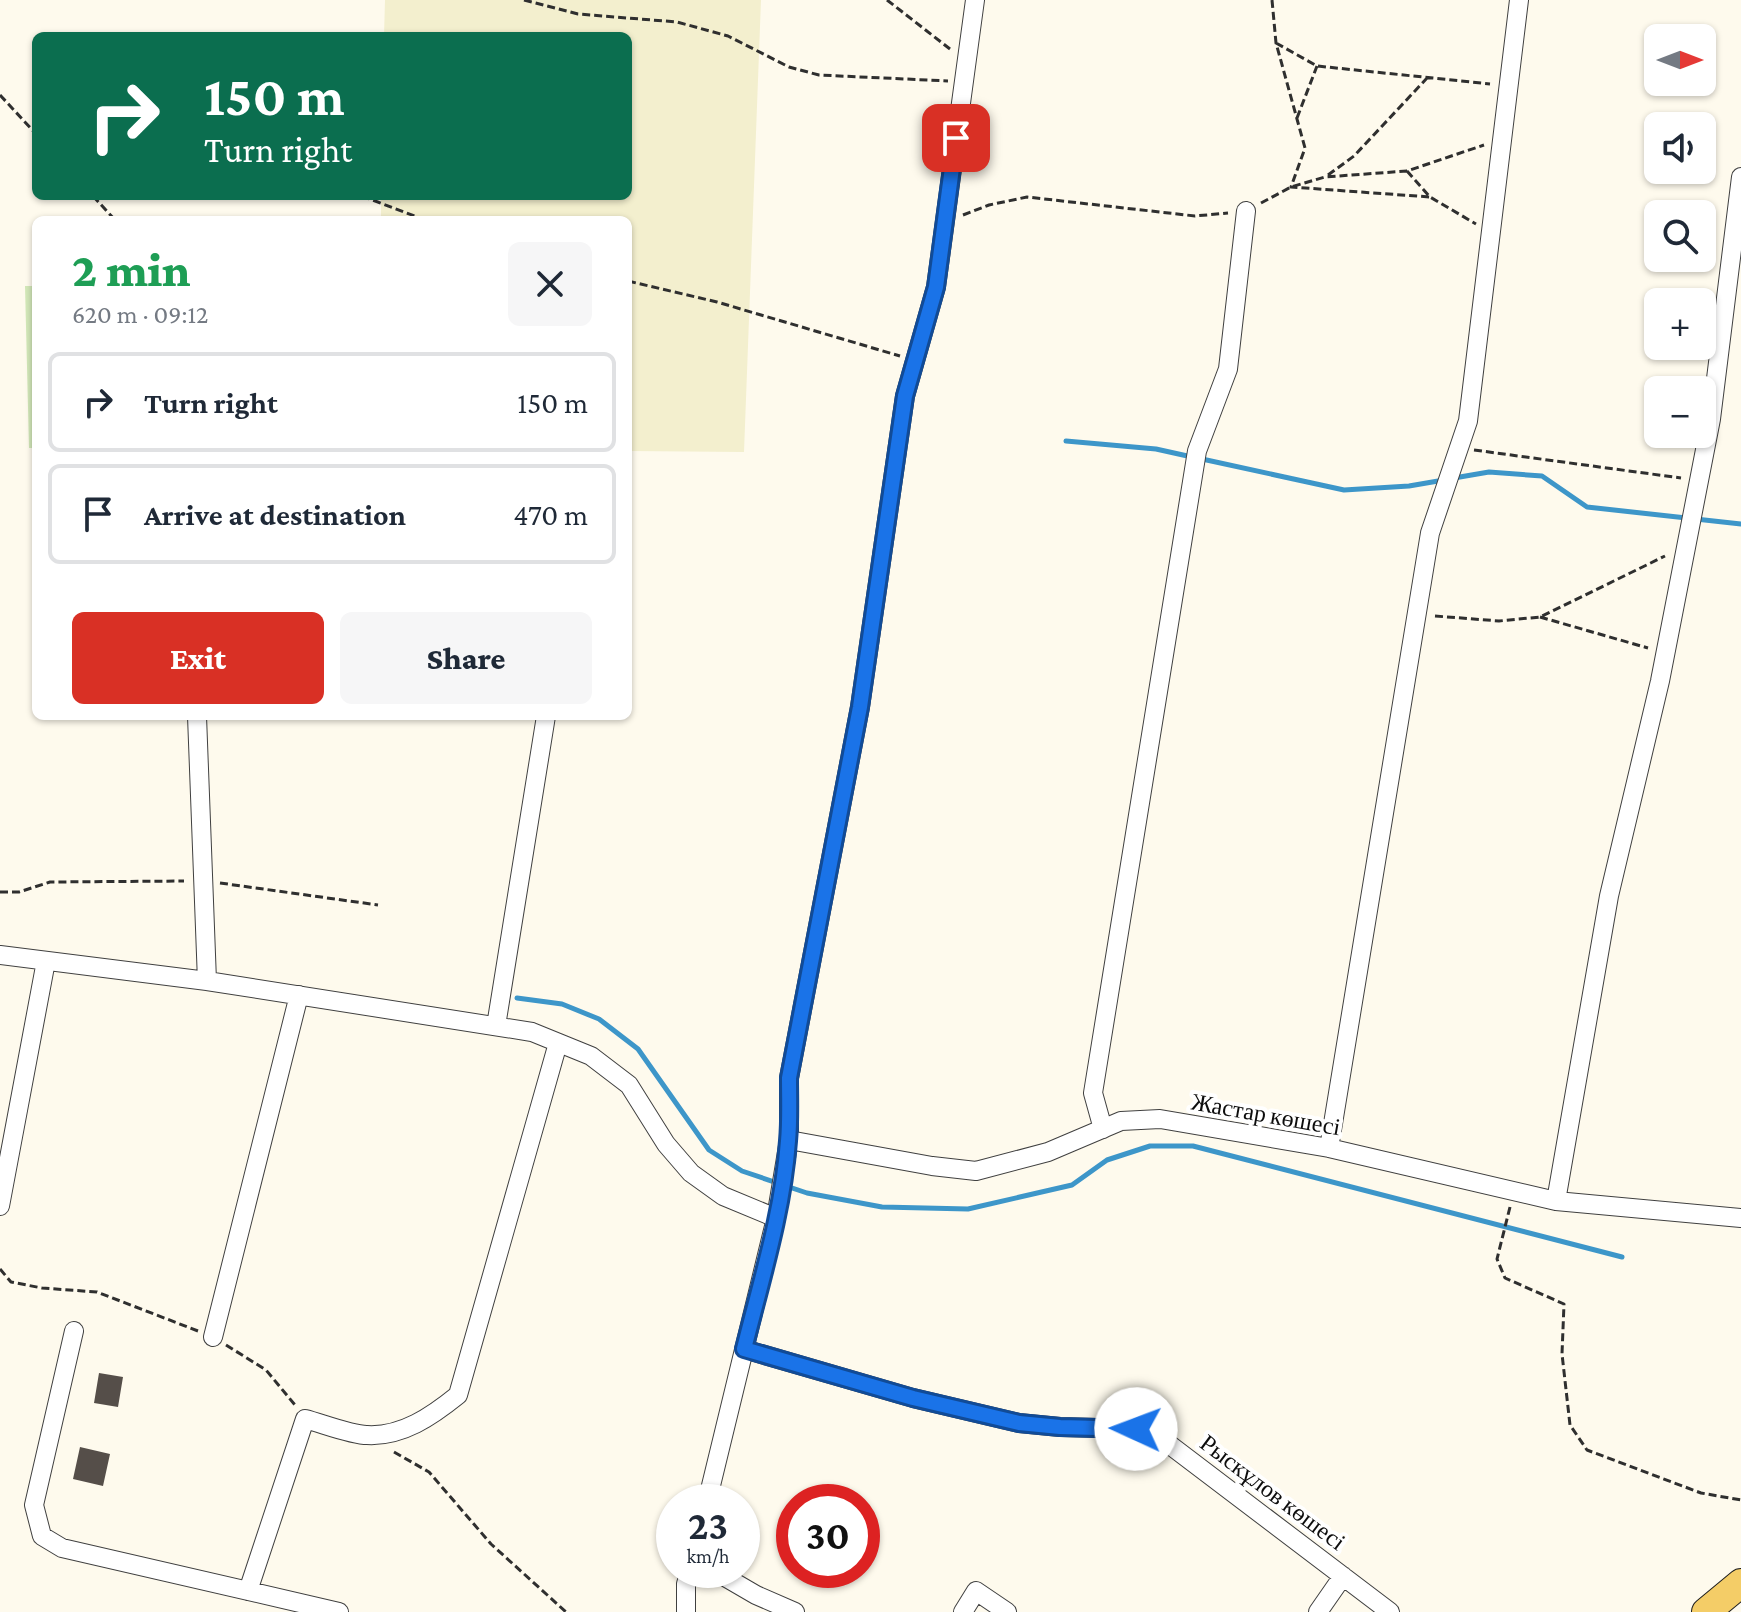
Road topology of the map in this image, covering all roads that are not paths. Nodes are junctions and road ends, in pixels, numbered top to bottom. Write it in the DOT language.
graph roads {
  1 [pos="975,0"];
  2 [pos="1519,0"];
  3 [pos="1741,177"];
  4 [pos="1246,211"];
  5 [pos="197,720"];
  6 [pos="545,720"];
  7 [pos="0,955"];
  8 [pos="46,961"];
  9 [pos="207,981"];
  10 [pos="299,995"];
  11 [pos="496,1026"];
  12 [pos="558,1043"];
  13 [pos="1103,1129"];
  14 [pos="789,1140"];
  15 [pos="1329,1148"];
  16 [pos="1556,1201"];
  17 [pos="0,1206"];
  18 [pos="776,1218"];
  19 [pos="1741,1218"];
  20 [pos="74,1331"];
  21 [pos="213,1337"];
  22 [pos="744,1349"];
  23 [pos="711,1484"];
  24 [pos="1343,1576"];
  25 [pos="1741,1583"];
  26 [pos="686,1588"];
  27 [pos="744,1588"];
  28 [pos="248,1591"];
  29 [pos="339,1612"];
  30 [pos="686,1612"];
  31 [pos="795,1612"];
  32 [pos="963,1612"];
  33 [pos="1007,1612"];
  34 [pos="1318,1612"];
  35 [pos="1390,1612"];
  36 [pos="1706,1612"];
  1 -- 14 [label="street"];
  2 -- 15 [label="street"];
  3 -- 16 [label="street"];
  4 -- 13 [label="street"];
  5 -- 9 [label="street"];
  6 -- 11 [label="street"];
  7 -- 8 [label="street"];
  8 -- 9 [label="street"];
  8 -- 17 [label="street"];
  9 -- 10 [label="street"];
  10 -- 11 [label="street"];
  10 -- 21 [label="street"];
  11 -- 12 [label="street"];
  12 -- 18 [label="street"];
  12 -- 28 [label="street"];
  13 -- 14 [label="street, Жастар көшесі"];
  13 -- 15 [label="street, Жастар көшесі"];
  14 -- 18 [label="street"];
  15 -- 16 [label="street, Жастар көшесі"];
  16 -- 19 [label="street, Жастар көшесі"];
  18 -- 22 [label="street"];
  20 -- 28 [label="street"];
  22 -- 23 [label="street"];
  22 -- 24 [label="street, Рыскұлов көшесі"];
  24 -- 34 [label="street"];
  24 -- 35 [label="street, Рыскұлов көшесі"];
  25 -- 36 [label="main road"];
  26 -- 30 [label="street"];
  27 -- 31 [label="street"];
  28 -- 29 [label="street"];
  32 -- 33 [label="street"];
}
